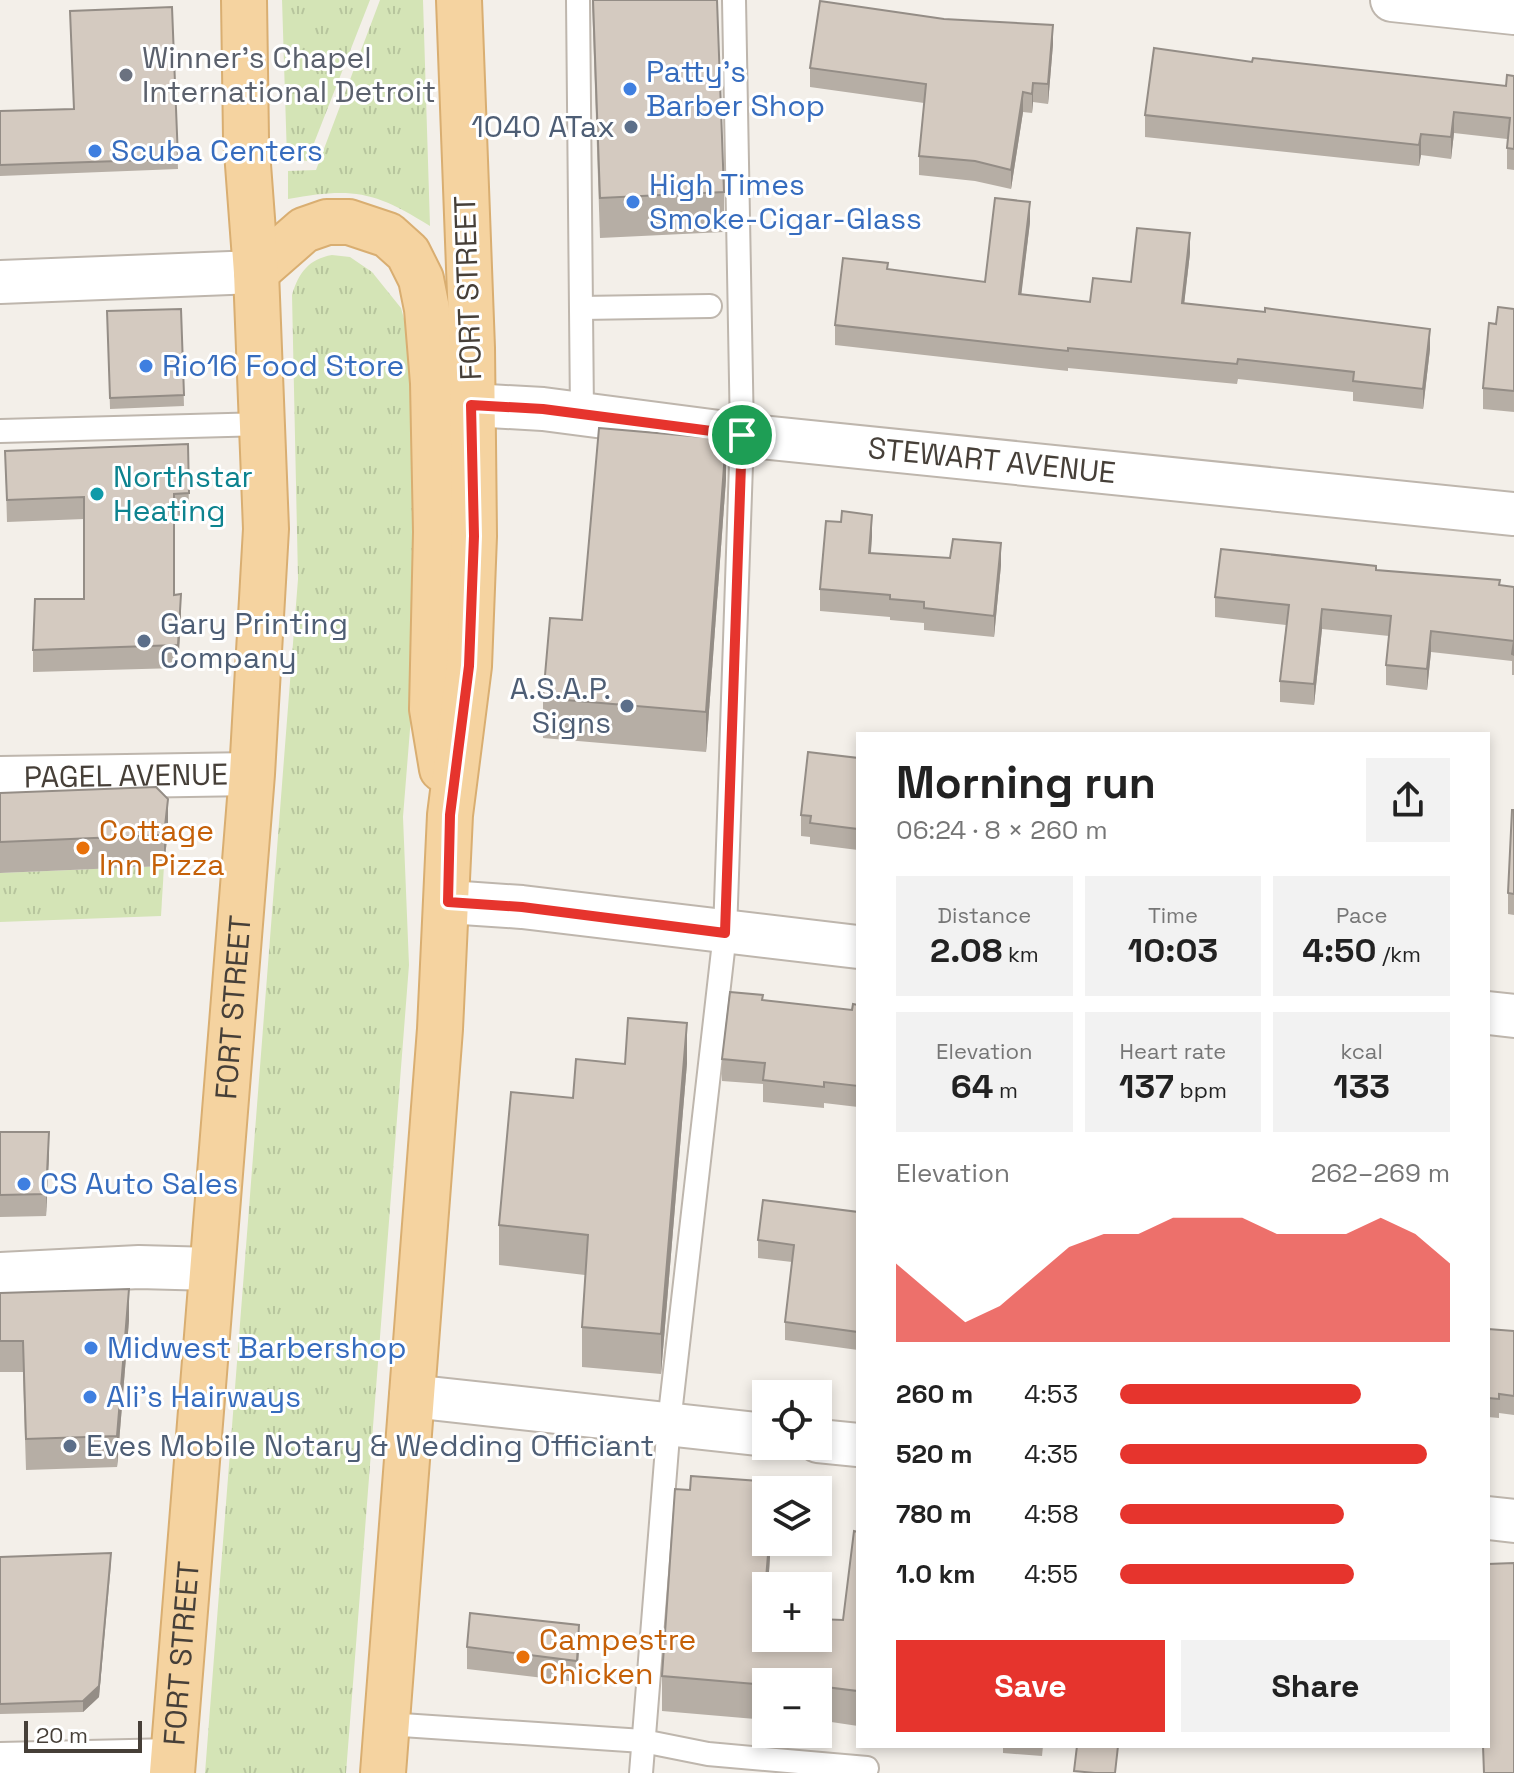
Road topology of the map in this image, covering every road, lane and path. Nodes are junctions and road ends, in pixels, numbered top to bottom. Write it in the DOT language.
graph roads {
  1 [pos="244,0"];
  2 [pos="459,0"];
  3 [pos="578,0"];
  4 [pos="734,0"];
  5 [pos="1392,0"];
  6 [pos="1514,13"];
  7 [pos="256,272"];
  8 [pos="0,282"];
  9 [pos="710,306"];
  10 [pos="581,308"];
  11 [pos="471,405"];
  12 [pos="582,413"];
  13 [pos="262,424"];
  14 [pos="0,431"];
  15 [pos="742,435"];
  16 [pos="1514,514"];
  17 [pos="252,774"];
  18 [pos="0,778"];
  19 [pos="450,815"];
  20 [pos="448,902"];
  21 [pos="725,933"];
  22 [pos="856,947"];
  23 [pos="1490,1013"];
  24 [pos="1514,1016"];
  25 [pos="213,1269"];
  26 [pos="0,1274"];
  27 [pos="411,1396"];
  28 [pos="669,1423"];
  29 [pos="752,1433"];
  30 [pos="832,1442"];
  31 [pos="856,1445"];
  32 [pos="1490,1518"];
  33 [pos="1514,1521"];
  34 [pos="387,1724"];
  35 [pos="643,1741"];
  36 [pos="0,1764"];
  37 [pos="172,1766"];
  38 [pos="867,1768"];
  39 [pos="383,1773"];
  40 [pos="641,1773"];
  1 -- 7 [label="main road, FORT STREET"];
  2 -- 11 [label="main road, FORT STREET"];
  3 -- 10 [label="lane"];
  4 -- 15 [label="lane"];
  5 -- 6 [label="street"];
  7 -- 8 [label="street"];
  7 -- 13 [label="main road, FORT STREET"];
  7 -- 19 [label="main road"];
  9 -- 10 [label="lane"];
  10 -- 12 [label="lane"];
  11 -- 12 [label="street, STEWART AVENUE"];
  11 -- 19 [label="main road, FORT STREET"];
  12 -- 15 [label="street, STEWART AVENUE"];
  13 -- 14 [label="lane"];
  13 -- 17 [label="main road, FORT STREET"];
  15 -- 16 [label="street, STEWART AVENUE"];
  15 -- 21 [label="lane"];
  17 -- 18 [label="street, PAGEL AVENUE"];
  17 -- 25 [label="main road, FORT STREET"];
  19 -- 20 [label="main road, FORT STREET"];
  20 -- 21 [label="street"];
  20 -- 27 [label="main road, FORT STREET"];
  21 -- 22 [label="street"];
  21 -- 28 [label="lane"];
  23 -- 24 [label="street"];
  25 -- 26 [label="street"];
  25 -- 37 [label="main road, FORT STREET"];
  27 -- 28 [label="street"];
  27 -- 34 [label="main road, FORT STREET"];
  28 -- 29 [label="street"];
  28 -- 35 [label="lane"];
  30 -- 31 [label="street"];
  32 -- 33 [label="street"];
  34 -- 35 [label="lane"];
  34 -- 39 [label="main road, FORT STREET"];
  35 -- 38 [label="lane"];
  35 -- 40 [label="lane"];
  36 -- 37 [label="street"];
}
